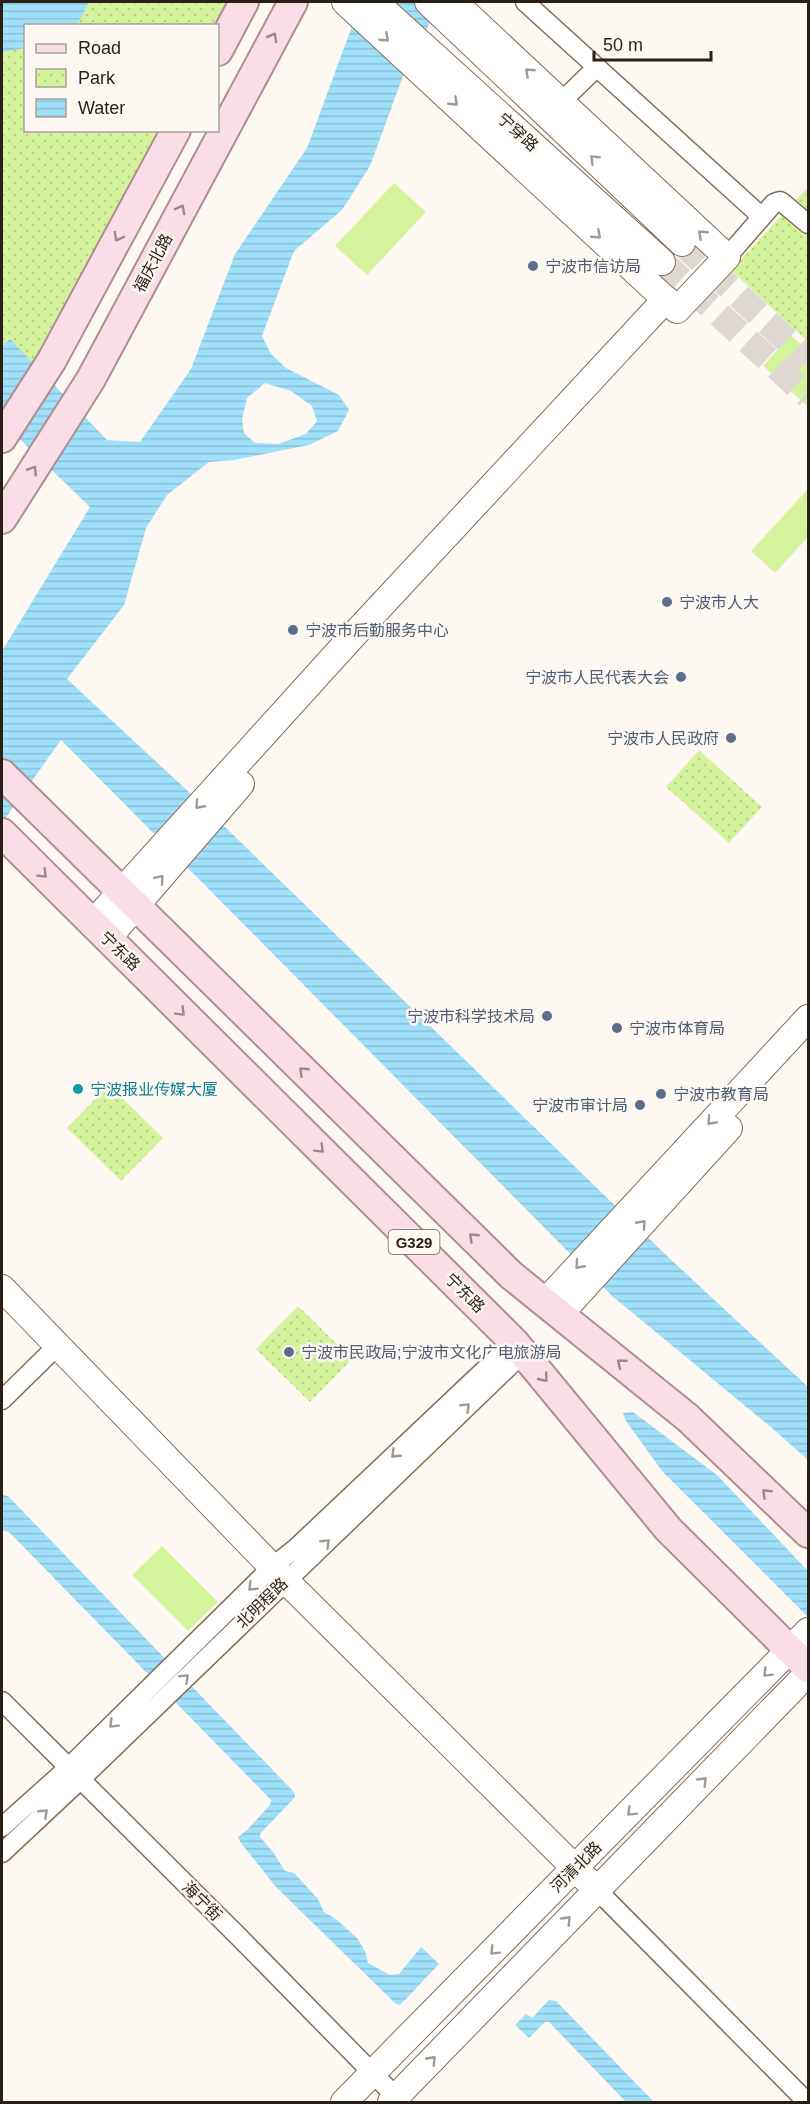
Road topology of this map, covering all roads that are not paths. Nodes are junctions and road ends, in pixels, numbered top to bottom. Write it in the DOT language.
graph roads {
  1 [pos="244,2"];
  2 [pos="293,2"];
  3 [pos="525,2"];
  4 [pos="439,4"];
  5 [pos="359,6"];
  6 [pos="219,49"];
  7 [pos="415,53"];
  8 [pos="596,68"];
  9 [pos="561,102"];
  10 [pos="175,132"];
  11 [pos="762,217"];
  12 [pos="808,224"];
  13 [pos="682,243"];
  14 [pos="727,257"];
  15 [pos="662,262"];
  16 [pos="672,304"];
  17 [pos="2,438"];
  18 [pos="2,519"];
  19 [pos="2,774"];
  20 [pos="2,833"];
  21 [pos="128,900"];
  22 [pos="100,931"];
  23 [pos="808,1018"];
  24 [pos="808,1040"];
  25 [pos="2,1288"];
  26 [pos="553,1308"];
  27 [pos="58,1345"];
  28 [pos="518,1348"];
  29 [pos="2,1400"];
  30 [pos="808,1533"];
  31 [pos="279,1573"];
  32 [pos="802,1649"];
  33 [pos="808,1673"];
  34 [pos="2,1701"];
  35 [pos="75,1774"];
  36 [pos="2,1827"];
  37 [pos="2,1853"];
  38 [pos="575,1868"];
  39 [pos="597,1890"];
  40 [pos="372,2074"];
  41 [pos="396,2101"];
  42 [pos="344,2103"];
  43 [pos="807,2103"];
  1 -- 6 [label="main road"];
  18 -- 2 [label="main road, 福庆北路, one-way"];
  3 -- 8 [label="street"];
  9 -- 4 [label="street, one-way"];
  13 -- 4 [label="street, 宁穿路, one-way"];
  5 -- 7 [label="street, 宁穿路, one-way"];
  7 -- 15 [label="street, 宁穿路"];
  7 -- 16 [label="street, one-way"];
  8 -- 9 [label="street"];
  8 -- 11 [label="street"];
  14 -- 9 [label="street, one-way"];
  10 -- 17 [label="main road, one-way"];
  11 -- 12 [label="street"];
  11 -- 14 [label="street"];
  14 -- 16 [label="street"];
  16 -- 21 [label="street"];
  19 -- 21 [label="main road, G329"];
  20 -- 22 [label="main road, 宁东路 / G329, one-way"];
  21 -- 22 [label="street"];
  26 -- 21 [label="main road, G329, one-way"];
  22 -- 28 [label="main road, 宁东路 / G329, one-way"];
  23 -- 26 [label="street, one-way"];
  26 -- 24 [label="street, one-way"];
  25 -- 27 [label="street"];
  30 -- 26 [label="main road, G329, one-way"];
  27 -- 29 [label="street"];
  27 -- 31 [label="street"];
  28 -- 31 [label="street, 北明程路"];
  28 -- 32 [label="main road, 宁东路 / G329, one-way"];
  31 -- 35 [label="street, 北明程路"];
  31 -- 38 [label="street"];
  32 -- 38 [label="street, 河清北路, one-way"];
  39 -- 33 [label="street, 河清北路, one-way"];
  34 -- 35 [label="street, 海宁街"];
  35 -- 36 [label="street, 北明程路"];
  37 -- 35 [label="street, 北明程路, one-way"];
  35 -- 40 [label="street, 海宁街"];
  38 -- 39 [label="street"];
  38 -- 40 [label="street, 河清北路, one-way"];
  41 -- 39 [label="street, 河清北路, one-way"];
  39 -- 43 [label="street"];
  40 -- 41 [label="street, 海宁街"];
  40 -- 42 [label="street, 河清北路"];
}
